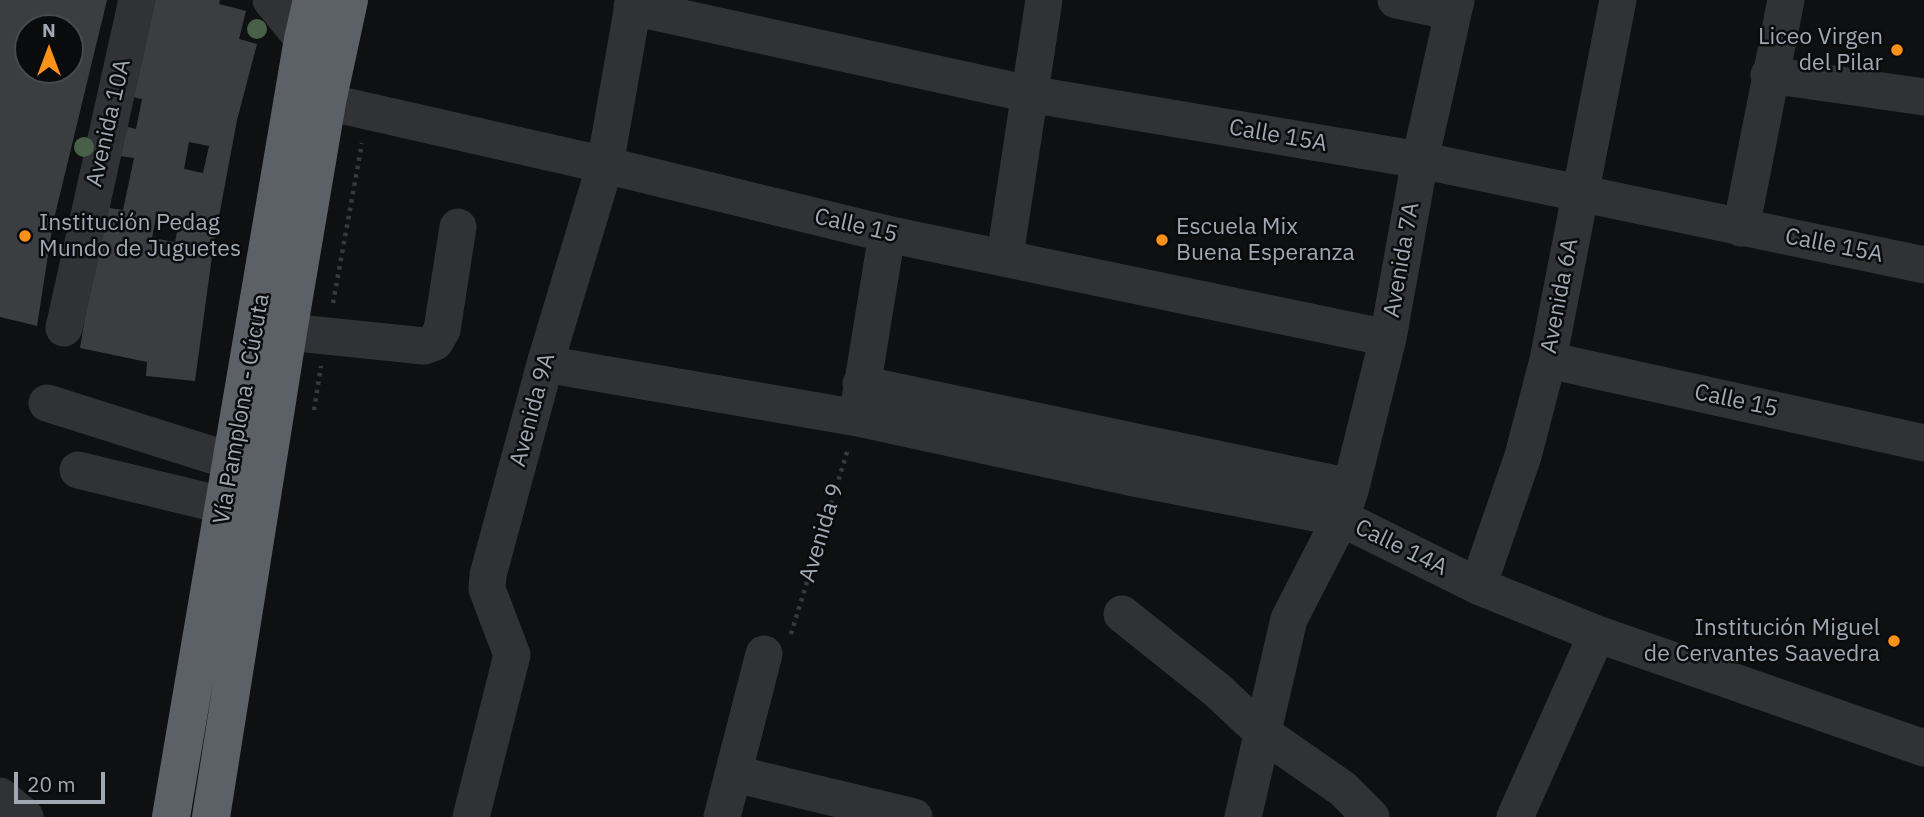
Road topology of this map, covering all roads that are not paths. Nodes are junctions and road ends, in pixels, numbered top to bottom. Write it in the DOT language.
graph roads {
  1 [pos="136,0"];
  2 [pos="271,0"];
  3 [pos="312,0"];
  4 [pos="349,0"];
  5 [pos="1044,0"];
  6 [pos="1396,0"];
  7 [pos="1618,0"];
  8 [pos="1786,0"];
  9 [pos="633,3"];
  10 [pos="1455,6"];
  11 [pos="303,39"];
  12 [pos="1769,75"];
  13 [pos="1029,94"];
  14 [pos="1924,97"];
  15 [pos="327,102"];
  16 [pos="1420,160"];
  17 [pos="605,165"];
  18 [pos="1581,195"];
  19 [pos="458,227"];
  20 [pos="1741,228"];
  21 [pos="887,234"];
  22 [pos="1005,256"];
  23 [pos="1924,265"];
  24 [pos="64,328"];
  25 [pos="288,332"];
  26 [pos="1388,338"];
  27 [pos="1548,360"];
  28 [pos="545,364"];
  29 [pos="860,401"];
  30 [pos="47,403"];
  31 [pos="1924,443"];
  32 [pos="234,462"];
  33 [pos="78,470"];
  34 [pos="1346,503"];
  35 [pos="226,506"];
  36 [pos="1478,586"];
  37 [pos="1122,614"];
  38 [pos="1597,634"];
  39 [pos="764,654"];
  40 [pos="1264,734"];
  41 [pos="1924,748"];
  42 [pos="735,774"];
  43 [pos="0,796"];
  44 [pos="25,817"];
  45 [pos="172,817"];
  46 [pos="211,817"];
  47 [pos="471,817"];
  48 [pos="722,817"];
  49 [pos="914,817"];
  50 [pos="1243,817"];
  51 [pos="1371,817"];
  52 [pos="1515,817"];
  1 -- 24 [label="street, Avenida 10A"];
  2 -- 11 [label="street"];
  3 -- 11 [label="highway, Vía Pamplona - Cúcuta"];
  4 -- 15 [label="highway, Vía Pamplona - Cúcuta"];
  5 -- 13 [label="street"];
  6 -- 10 [label="street"];
  7 -- 18 [label="street, Avenida 6A"];
  8 -- 12 [label="street"];
  9 -- 13 [label="street, Calle 15A"];
  9 -- 17 [label="street, Avenida 9A"];
  10 -- 16 [label="street, Avenida 7A"];
  11 -- 32 [label="highway, Vía Pamplona - Cúcuta"];
  12 -- 14 [label="street"];
  12 -- 20 [label="street"];
  13 -- 16 [label="street, Calle 15A"];
  13 -- 22 [label="street"];
  15 -- 17 [label="street, Calle 15"];
  15 -- 25 [label="highway, Vía Pamplona - Cúcuta"];
  16 -- 18 [label="street, Calle 15A"];
  16 -- 26 [label="street, Avenida 7A"];
  17 -- 21 [label="street, Calle 15"];
  17 -- 28 [label="street, Avenida 9A"];
  18 -- 20 [label="street, Calle 15A"];
  18 -- 27 [label="street, Avenida 6A"];
  19 -- 25 [label="street"];
  20 -- 23 [label="street, Calle 15A"];
  21 -- 22 [label="street, Calle 15"];
  21 -- 29 [label="street"];
  22 -- 26 [label="street, Calle 15"];
  25 -- 46 [label="highway, Vía Pamplona - Cúcuta"];
  26 -- 34 [label="street, Avenida 7A"];
  27 -- 31 [label="street, Calle 15"];
  27 -- 36 [label="street, Avenida 6A"];
  28 -- 29 [label="street, Calle 14A"];
  28 -- 47 [label="street, Avenida 9A"];
  29 -- 34 [label="street, Calle 14A"];
  30 -- 32 [label="street"];
  32 -- 35 [label="highway, Vía Pamplona - Cúcuta"];
  33 -- 35 [label="street"];
  34 -- 36 [label="street, Calle 14A"];
  34 -- 40 [label="street, Avenida 7A"];
  35 -- 45 [label="highway, Vía Pamplona - Cúcuta"];
  36 -- 38 [label="street, Calle 14A"];
  37 -- 40 [label="street"];
  38 -- 41 [label="street, Calle 14A"];
  38 -- 52 [label="street"];
  39 -- 42 [label="street"];
  40 -- 50 [label="street, Avenida 7A"];
  40 -- 51 [label="street"];
  42 -- 48 [label="street"];
  42 -- 49 [label="street"];
  43 -- 44 [label="street"];
}
